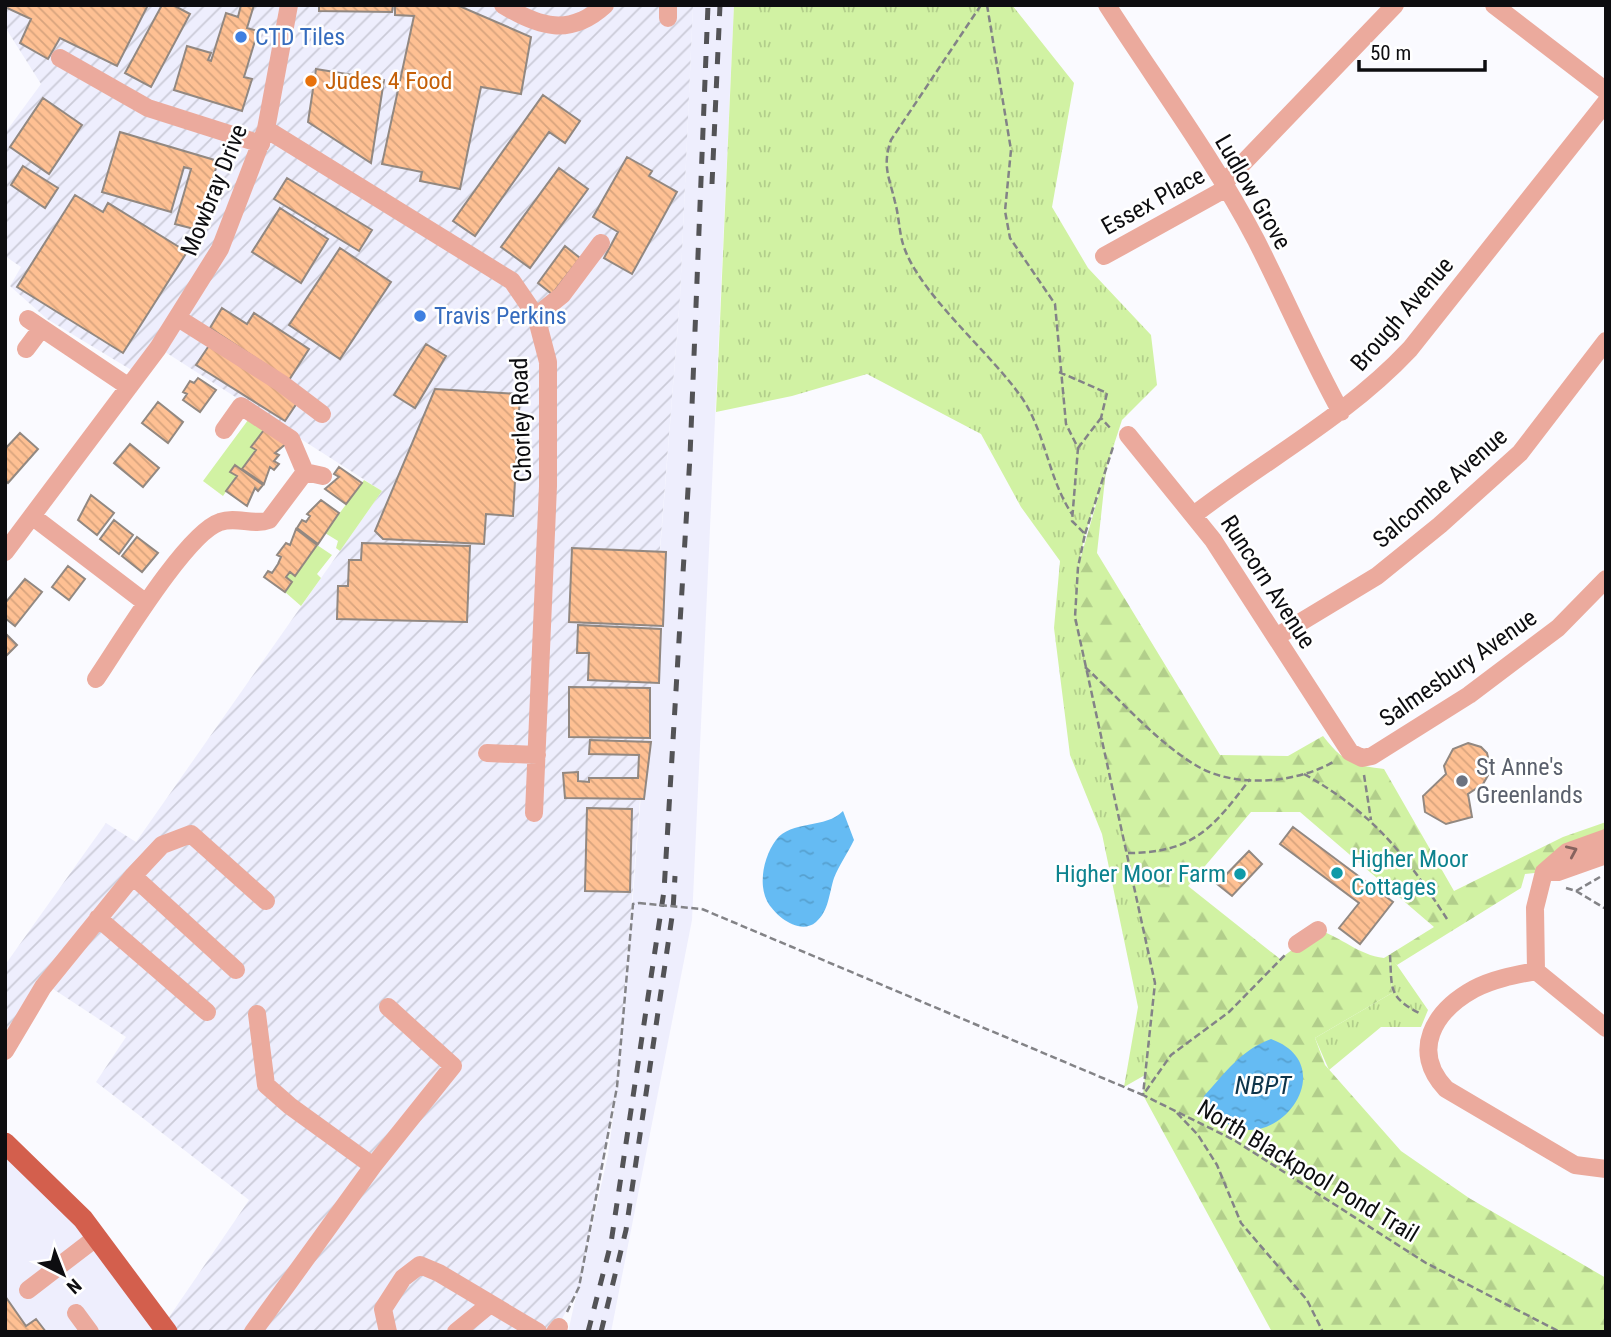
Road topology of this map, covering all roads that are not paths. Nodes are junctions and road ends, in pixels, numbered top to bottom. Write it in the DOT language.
graph roads {
  1 [pos="289,5"];
  2 [pos="503,5"];
  3 [pos="605,5"];
  4 [pos="1395,5"];
  5 [pos="1494,5"];
  6 [pos="1109,6"];
  7 [pos="60,58"];
  8 [pos="1606,91"];
  9 [pos="1606,102"];
  10 [pos="264,137"];
  11 [pos="1224,187"];
  12 [pos="601,243"];
  13 [pos="1103,257"];
  14 [pos="536,316"];
  15 [pos="178,318"];
  16 [pos="1606,341"];
  17 [pos="26,349"];
  18 [pos="134,381"];
  19 [pos="1341,412"];
  20 [pos="322,414"];
  21 [pos="224,430"];
  22 [pos="1128,435"];
  23 [pos="301,465"];
  24 [pos="323,476"];
  25 [pos="1195,514"];
  26 [pos="32,516"];
  27 [pos="5,552"];
  28 [pos="1606,579"];
  29 [pos="146,603"];
  30 [pos="1276,637"];
  31 [pos="96,679"];
  32 [pos="487,753"];
  33 [pos="537,755"];
  34 [pos="1356,755"];
  35 [pos="534,813"];
  36 [pos="1606,838"];
  37 [pos="1606,855"];
  38 [pos="1544,872"];
  39 [pos="133,876"];
  40 [pos="266,901"];
  41 [pos="98,918"];
  42 [pos="1318,930"];
  43 [pos="1297,944"];
  44 [pos="236,970"];
  45 [pos="1536,971"];
  46 [pos="388,1007"];
  47 [pos="207,1012"];
  48 [pos="257,1014"];
  49 [pos="1606,1028"];
  50 [pos="5,1051"];
  51 [pos="5,1143"];
  52 [pos="373,1166"];
  53 [pos="1606,1169"];
  54 [pos="97,1237"];
  55 [pos="28,1290"];
  56 [pos="489,1305"];
  57 [pos="76,1313"];
  58 [pos="90,1332"];
  59 [pos="167,1332"];
  60 [pos="253,1332"];
  61 [pos="388,1332"];
  62 [pos="456,1332"];
  63 [pos="538,1332"];
  1 -- 10 [label="street, Mowbray Drive"];
  2 -- 3 [label="street"];
  4 -- 11 [label="street, Essex Place"];
  5 -- 8 [label="street"];
  6 -- 11 [label="street, Ludlow Grove"];
  7 -- 10 [label="street, Chorley Road"];
  9 -- 19 [label="street, Brough Avenue"];
  10 -- 14 [label="street, Chorley Road"];
  10 -- 15 [label="street, Mowbray Drive"];
  11 -- 13 [label="street, Essex Place"];
  11 -- 19 [label="street, Ludlow Grove"];
  12 -- 14 [label="street"];
  14 -- 33 [label="street, Chorley Road"];
  15 -- 18 [label="street, Mowbray Drive"];
  15 -- 20 [label="street"];
  16 -- 30 [label="street, Salcombe Avenue"];
  17 -- 18 [label="street"];
  18 -- 26 [label="street, Mowbray Drive"];
  19 -- 25 [label="street, Brough Avenue"];
  21 -- 23 [label="street"];
  22 -- 25 [label="street, Runcorn Avenue"];
  23 -- 24 [label="street"];
  23 -- 29 [label="street"];
  25 -- 30 [label="street, Runcorn Avenue"];
  26 -- 27 [label="street, Mowbray Drive"];
  26 -- 29 [label="street"];
  28 -- 34 [label="street, Salmesbury Avenue"];
  29 -- 31 [label="street"];
  30 -- 34 [label="street, Runcorn Avenue"];
  32 -- 33 [label="street"];
  33 -- 35 [label="street, Chorley Road"];
  38 -- 36 [label="street, one-way"];
  37 -- 38 [label="street"];
  38 -- 45 [label="street"];
  39 -- 40 [label="street"];
  39 -- 41 [label="street"];
  39 -- 44 [label="street"];
  41 -- 47 [label="street"];
  41 -- 50 [label="street"];
  42 -- 43 [label="street"];
  45 -- 49 [label="street"];
  45 -- 53 [label="street"];
  46 -- 52 [label="street"];
  48 -- 52 [label="street"];
  51 -- 54 [label="main road"];
  52 -- 60 [label="street"];
  54 -- 55 [label="street"];
  54 -- 59 [label="main road"];
  56 -- 61 [label="street"];
  56 -- 62 [label="street"];
  56 -- 63 [label="street"];
  57 -- 58 [label="street"];
}
